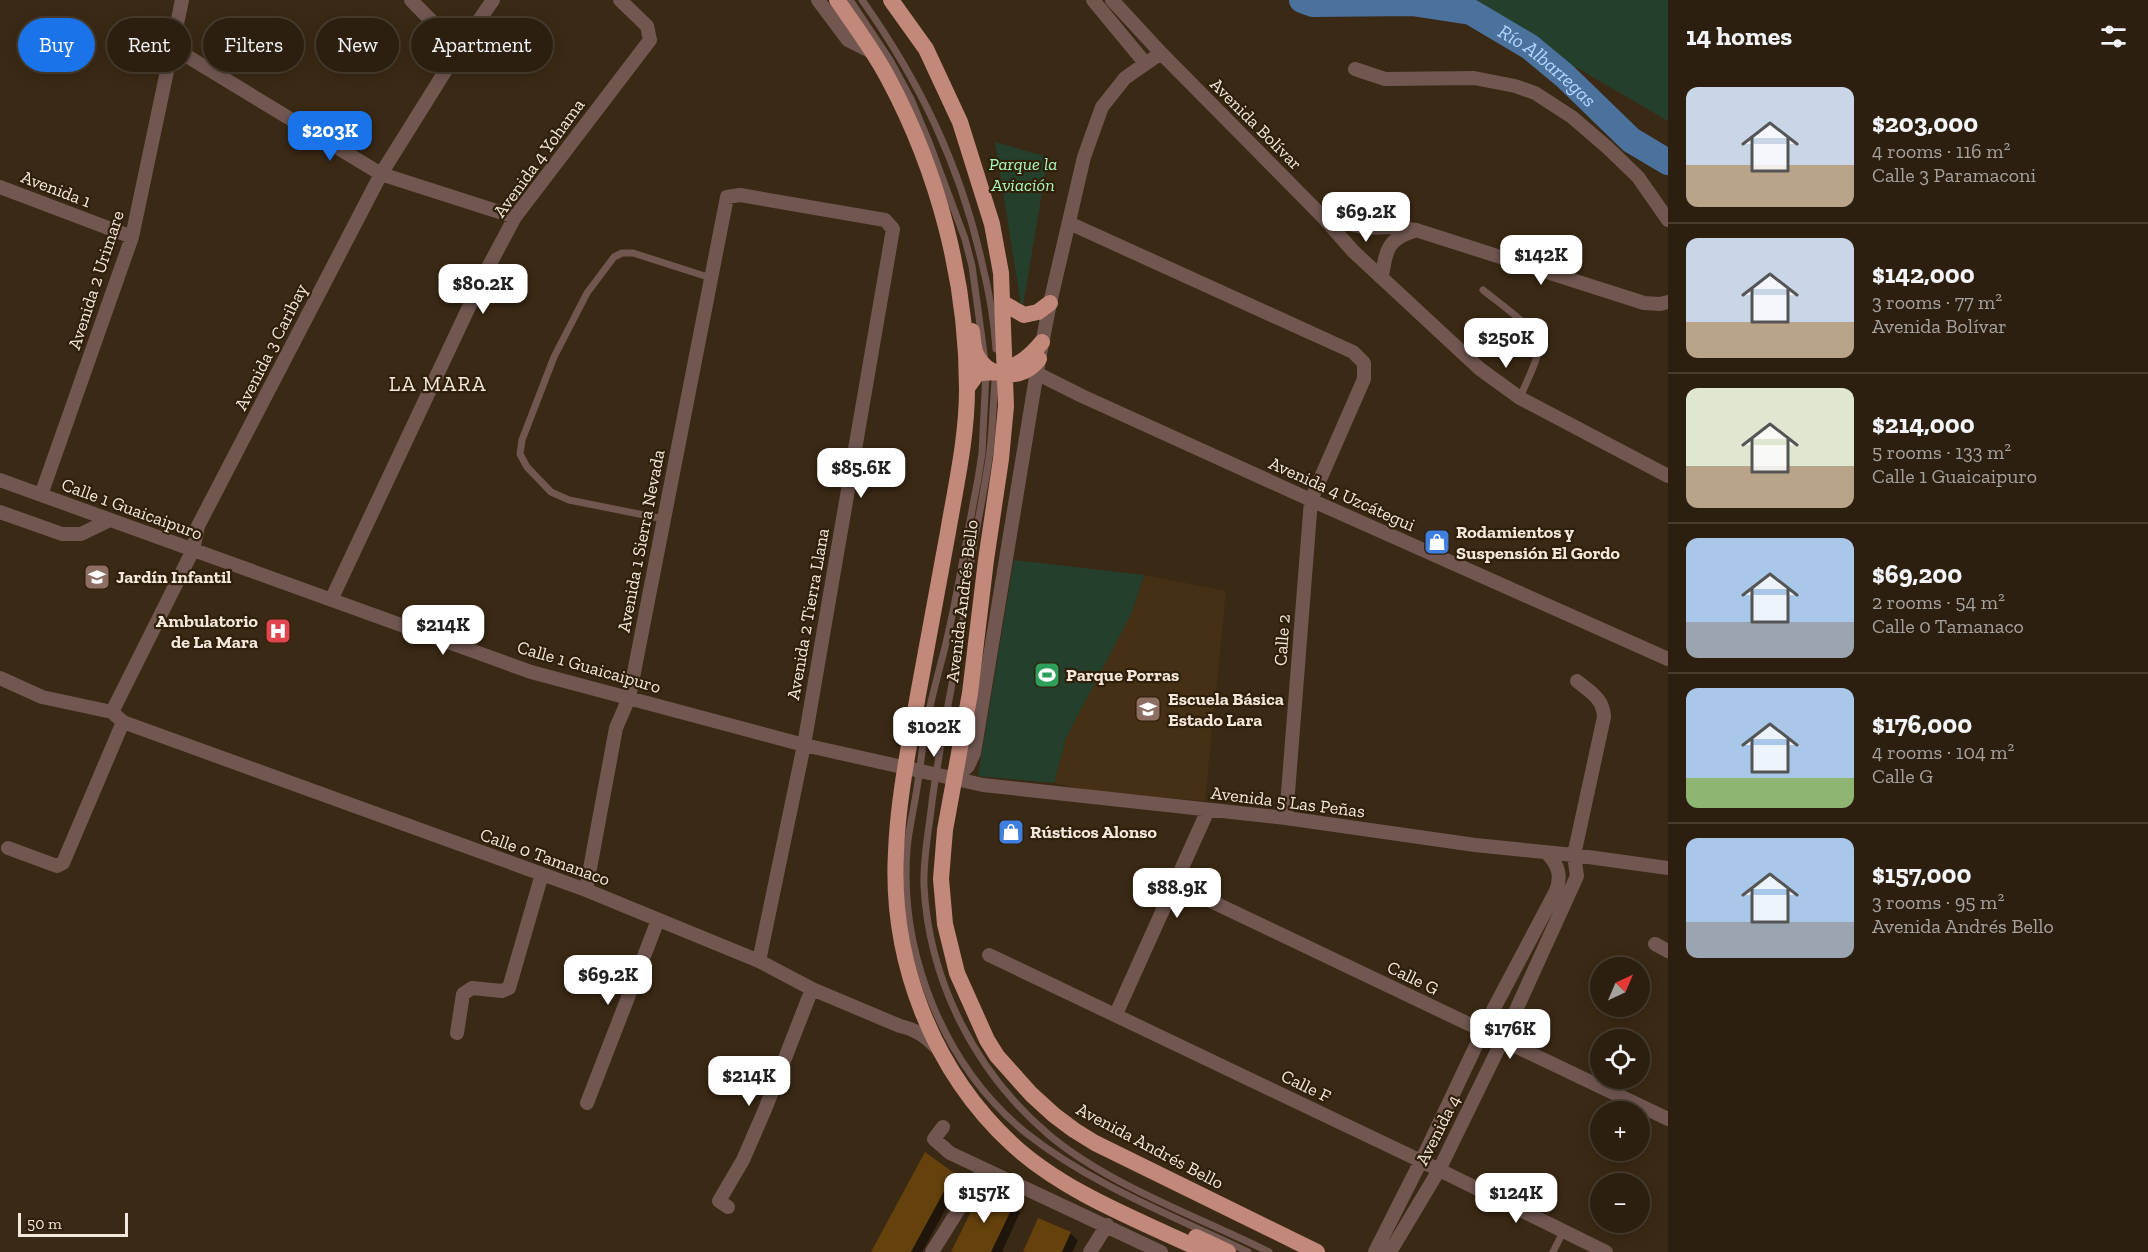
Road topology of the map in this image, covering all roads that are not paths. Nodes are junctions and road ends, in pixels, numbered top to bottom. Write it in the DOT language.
graph roads {
  1 [pos="182,0"];
  2 [pos="411,0"];
  3 [pos="493,0"];
  4 [pos="620,0"];
  5 [pos="818,0"];
  6 [pos="837,0"];
  7 [pos="850,0"];
  8 [pos="862,0"];
  9 [pos="891,0"];
  10 [pos="1093,0"];
  11 [pos="1112,0"];
  12 [pos="178,18"];
  13 [pos="429,18"];
  14 [pos="481,18"];
  15 [pos="873,52"];
  16 [pos="1161,54"];
  17 [pos="191,59"];
  18 [pos="1145,63"];
  19 [pos="1355,69"];
  20 [pos="167,72"];
  21 [pos="445,72"];
  22 [pos="381,174"];
  23 [pos="0,187"];
  24 [pos="727,197"];
  25 [pos="940,207"];
  26 [pos="515,217"];
  27 [pos="1323,217"];
  28 [pos="1668,220"];
  29 [pos="1069,223"];
  30 [pos="1416,230"];
  31 [pos="132,237"];
  32 [pos="1382,276"];
  33 [pos="711,278"];
  34 [pos="1483,290"];
  35 [pos="1668,302"];
  36 [pos="1003,303"];
  37 [pos="1050,303"];
  38 [pos="1005,345"];
  39 [pos="1036,358"];
  40 [pos="996,370"];
  41 [pos="967,388"];
  42 [pos="1520,398"];
  43 [pos="1668,476"];
  44 [pos="0,480"];
  45 [pos="41,495"];
  46 [pos="1311,500"];
  47 [pos="0,512"];
  48 [pos="664,519"];
  49 [pos="110,520"];
  50 [pos="193,550"];
  51 [pos="332,598"];
  52 [pos="1668,659"];
  53 [pos="0,678"];
  54 [pos="1578,681"];
  55 [pos="629,698"];
  56 [pos="118,717"];
  57 [pos="804,745"];
  58 [pos="913,769"];
  59 [pos="935,775"];
  60 [pos="954,779"];
  61 [pos="1208,810"];
  62 [pos="1286,818"];
  63 [pos="8,848"];
  64 [pos="1548,853"];
  65 [pos="1574,855"];
  66 [pos="1668,868"];
  67 [pos="542,874"];
  68 [pos="1176,884"];
  69 [pos="586,890"];
  70 [pos="658,920"];
  71 [pos="1655,944"];
  72 [pos="1668,951"];
  73 [pos="989,955"];
  74 [pos="759,961"];
  75 [pos="812,989"];
  76 [pos="1116,1014"];
  77 [pos="1483,1032"];
  78 [pos="456,1033"];
  79 [pos="1502,1041"];
  80 [pos="941,1053"];
  81 [pos="587,1104"];
  82 [pos="1668,1119"];
  83 [pos="943,1127"];
  84 [pos="1421,1161"];
  85 [pos="984,1169"];
  86 [pos="1439,1170"];
  87 [pos="728,1207"];
  88 [pos="1107,1226"];
  89 [pos="1564,1230"];
  90 [pos="1177,1238"];
  91 [pos="1394,1249"];
  92 [pos="932,1252"];
  93 [pos="1090,1252"];
  94 [pos="1161,1252"];
  95 [pos="1206,1252"];
  96 [pos="1228,1252"];
  97 [pos="1248,1252"];
  98 [pos="1269,1252"];
  99 [pos="1317,1252"];
  100 [pos="1375,1252"];
  101 [pos="1552,1252"];
  102 [pos="1606,1252"];
  1 -- 12 [label="street, Avenida 2 Urimare"];
  2 -- 13 [label="street"];
  3 -- 14 [label="street, Avenida 3 Caribay"];
  4 -- 26 [label="street, Avenida 4 Yohama"];
  5 -- 15 [label="street"];
  6 -- 15 [label="highway, Avenida Andrés Bello"];
  7 -- 40 [label="lane"];
  8 -- 40 [label="lane"];
  9 -- 36 [label="highway, Avenida Andrés Bello"];
  10 -- 18 [label="street"];
  11 -- 16 [label="street, Avenida Bolívar"];
  15 -- 25 [label="highway, Avenida Andrés Bello"];
  16 -- 18 [label="street"];
  16 -- 27 [label="street, Avenida Bolívar"];
  17 -- 22 [label="street"];
  18 -- 29 [label="street"];
  19 -- 28 [label="street"];
  20 -- 31 [label="street, Avenida 2 Urimare"];
  21 -- 22 [label="street, Avenida 3 Caribay"];
  22 -- 26 [label="street"];
  22 -- 50 [label="street, Avenida 3 Caribay"];
  23 -- 31 [label="street, Avenida 1"];
  24 -- 33 [label="street, Avenida 1 Sierra Nevada"];
  24 -- 57 [label="street, Avenida 2 Tierra Llana"];
  25 -- 40 [label="highway"];
  25 -- 41 [label="highway, Avenida Andrés Bello"];
  26 -- 51 [label="street, Avenida 4 Yohama"];
  27 -- 30 [label="street"];
  27 -- 32 [label="street, Avenida Bolívar"];
  29 -- 37 [label="street"];
  29 -- 46 [label="street, Calle 2"];
  30 -- 32 [label="street"];
  30 -- 35 [label="street"];
  31 -- 45 [label="street, Avenida 2 Urimare"];
  32 -- 42 [label="street, Avenida Bolívar"];
  33 -- 48 [label="street, Avenida 1 Sierra Nevada"];
  33 -- 48 [label="lane"];
  34 -- 42 [label="lane"];
  36 -- 37 [label="highway"];
  36 -- 38 [label="highway, Avenida Andrés Bello"];
  37 -- 39 [label="street"];
  38 -- 39 [label="highway"];
  38 -- 40 [label="highway, Avenida Andrés Bello"];
  39 -- 40 [label="highway"];
  39 -- 46 [label="street, Avenida 4 Uzcátegui"];
  39 -- 60 [label="street"];
  40 -- 41 [label="highway"];
  40 -- 58 [label="lane"];
  40 -- 59 [label="lane"];
  40 -- 60 [label="highway, Avenida Andrés Bello"];
  41 -- 58 [label="highway, Avenida Andrés Bello"];
  42 -- 43 [label="street, Avenida Bolívar"];
  44 -- 45 [label="street, Calle 1 Guaicaipuro"];
  45 -- 49 [label="street, Calle 1 Guaicaipuro"];
  46 -- 52 [label="street, Avenida 4 Uzcátegui"];
  46 -- 62 [label="street, Calle 2"];
  47 -- 49 [label="street"];
  48 -- 55 [label="street, Avenida 1 Sierra Nevada"];
  49 -- 50 [label="street, Calle 1 Guaicaipuro"];
  50 -- 51 [label="street, Calle 1 Guaicaipuro"];
  50 -- 56 [label="street, Avenida 3 Caribay"];
  51 -- 55 [label="street, Calle 1 Guaicaipuro"];
  53 -- 56 [label="street, Calle 0 Tamanaco"];
  54 -- 65 [label="street, Avenida 4"];
  55 -- 57 [label="street, Calle 1 Guaicaipuro"];
  55 -- 69 [label="street, Avenida 1 Sierra Nevada"];
  56 -- 63 [label="street, Avenida 3 Caribay"];
  56 -- 67 [label="street, Calle 0 Tamanaco"];
  57 -- 58 [label="street, Calle 1 Guaicaipuro"];
  57 -- 74 [label="street, Avenida 2 Tierra Llana"];
  58 -- 59 [label="street, Avenida 5 Las Peñas"];
  58 -- 80 [label="highway, Avenida Andrés Bello"];
  58 -- 97 [label="lane"];
  59 -- 60 [label="street, Avenida 5 Las Peñas"];
  59 -- 98 [label="lane"];
  60 -- 61 [label="street, Avenida 5 Las Peñas"];
  60 -- 99 [label="highway, Avenida Andrés Bello"];
  61 -- 62 [label="street, Avenida 5 Las Peñas"];
  61 -- 68 [label="street"];
  62 -- 64 [label="street, Avenida 5 Las Peñas"];
  64 -- 65 [label="street, Avenida 5 Las Peñas"];
  64 -- 77 [label="street"];
  65 -- 66 [label="street, Avenida 5 Las Peñas"];
  65 -- 79 [label="street, Avenida 4"];
  67 -- 69 [label="street, Calle 0 Tamanaco"];
  67 -- 78 [label="street"];
  68 -- 76 [label="street"];
  68 -- 77 [label="street, Calle G"];
  69 -- 70 [label="street, Calle 0 Tamanaco"];
  70 -- 74 [label="street, Calle 0 Tamanaco"];
  70 -- 81 [label="street"];
  71 -- 72 [label="street"];
  73 -- 76 [label="street, Calle F"];
  74 -- 75 [label="street, Calle 0 Tamanaco"];
  75 -- 80 [label="street, Calle 0 Tamanaco"];
  75 -- 87 [label="street"];
  76 -- 84 [label="street, Calle F"];
  77 -- 79 [label="street, Calle G"];
  77 -- 84 [label="street"];
  79 -- 82 [label="street, Calle G"];
  79 -- 86 [label="street, Avenida 4"];
  80 -- 90 [label="highway, Avenida Andrés Bello"];
  83 -- 85 [label="street"];
  84 -- 86 [label="street, Calle F"];
  84 -- 100 [label="street"];
  85 -- 88 [label="street"];
  85 -- 92 [label="street"];
  86 -- 89 [label="street, Calle F"];
  86 -- 91 [label="street, Avenida 4"];
  88 -- 93 [label="street"];
  88 -- 94 [label="street"];
  89 -- 101 [label="lane"];
  89 -- 102 [label="street, Calle F"];
  90 -- 95 [label="highway, Avenida Andrés Bello"];
  90 -- 96 [label="highway"];
}
